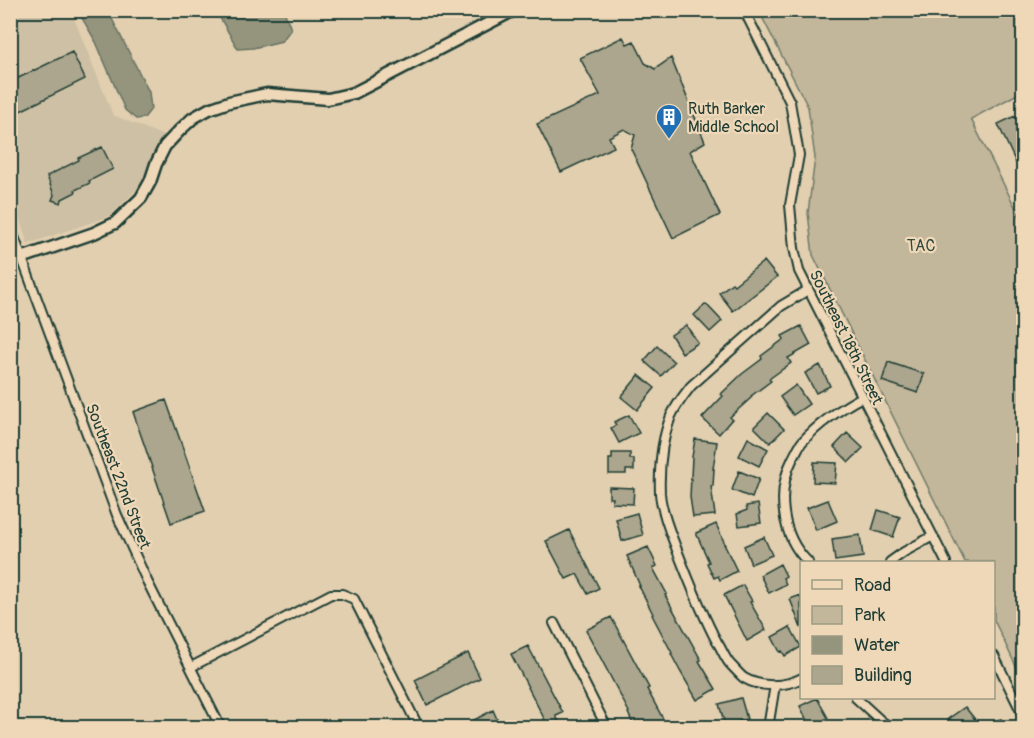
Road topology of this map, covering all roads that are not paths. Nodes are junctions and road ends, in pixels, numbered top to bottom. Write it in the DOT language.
graph roads {
  1 [pos="514,10"];
  2 [pos="744,10"];
  3 [pos="10,226"];
  4 [pos="23,258"];
  5 [pos="10,262"];
  6 [pos="808,290"];
  7 [pos="862,397"];
  8 [pos="933,536"];
  9 [pos="807,561"];
  10 [pos="891,561"];
  11 [pos="946,561"];
  12 [pos="554,623"];
  13 [pos="995,660"];
  14 [pos="191,667"];
  15 [pos="800,678"];
  16 [pos="775,685"];
  17 [pos="857,699"];
  18 [pos="1023,717"];
  19 [pos="221,728"];
  20 [pos="419,728"];
  21 [pos="607,728"];
  22 [pos="768,728"];
  23 [pos="891,728"];
  1 -- 4 [label="street"];
  2 -- 6 [label="street, Southeast 18th Street"];
  3 -- 4 [label="street, Southeast 22nd Street"];
  4 -- 5 [label="street"];
  4 -- 14 [label="street, Southeast 22nd Street"];
  6 -- 7 [label="street, Southeast 18th Street"];
  6 -- 16 [label="street"];
  7 -- 8 [label="street, Southeast 18th Street"];
  7 -- 9 [label="street"];
  8 -- 10 [label="street"];
  8 -- 11 [label="street, Southeast 18th Street"];
  12 -- 21 [label="street"];
  13 -- 18 [label="street"];
  14 -- 19 [label="street, Southeast 22nd Street"];
  14 -- 20 [label="street"];
  15 -- 16 [label="street"];
  16 -- 22 [label="street"];
  17 -- 23 [label="street"];
}
